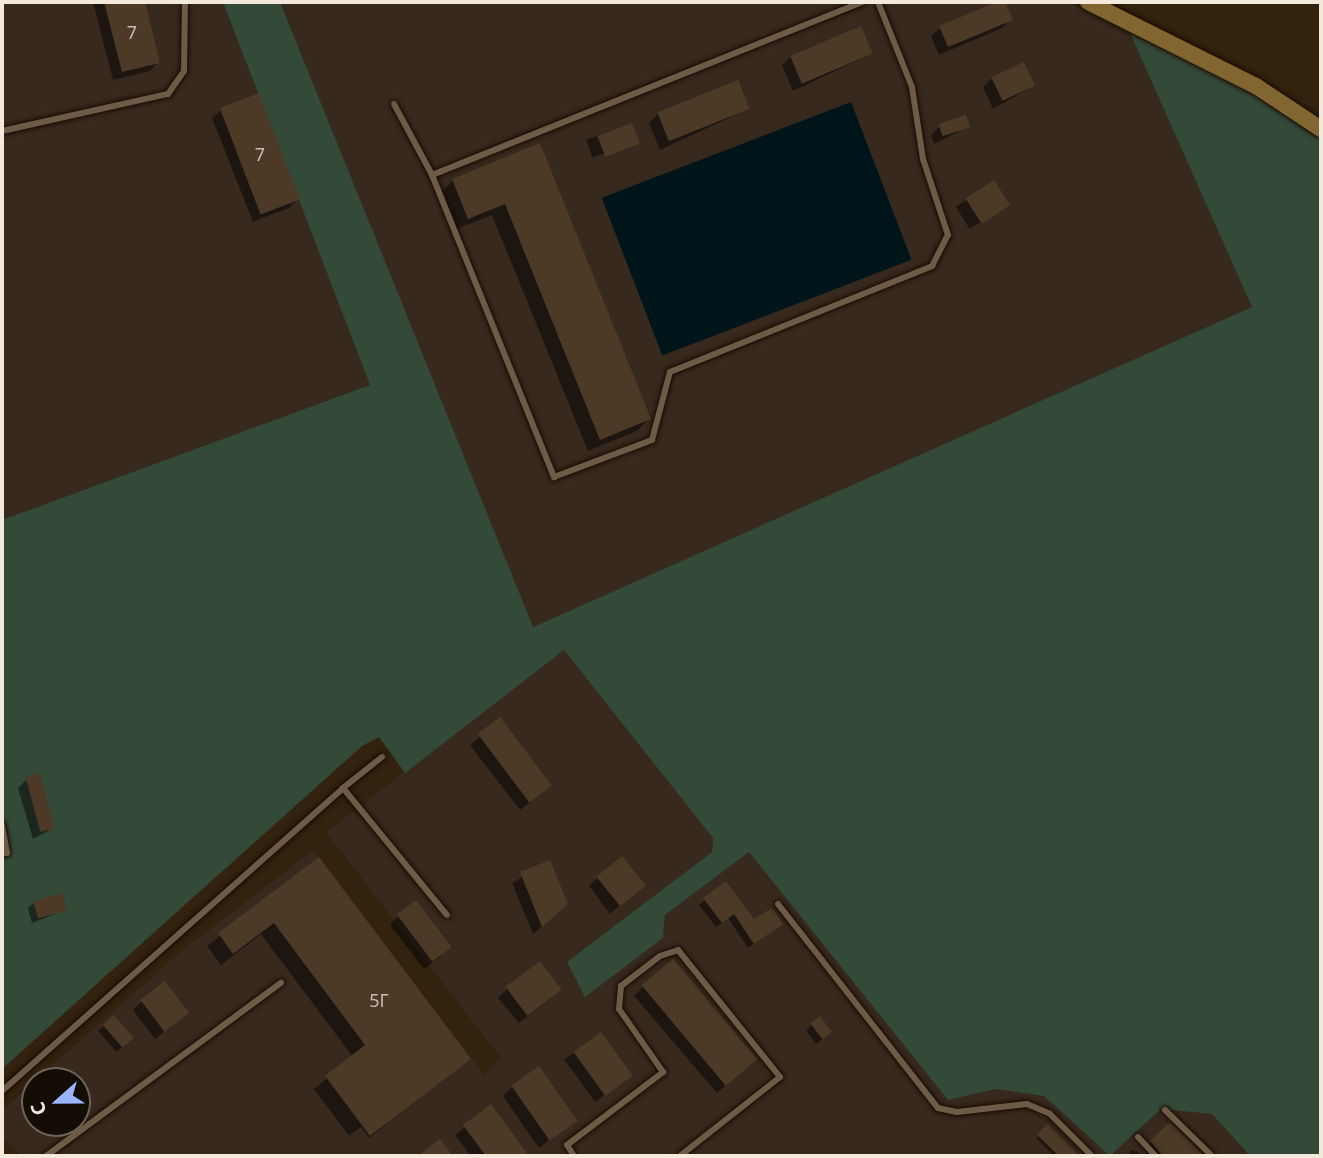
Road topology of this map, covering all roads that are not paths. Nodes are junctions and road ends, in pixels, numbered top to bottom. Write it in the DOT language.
graph roads {
  1 [pos="185,2"];
  2 [pos="863,2"];
  3 [pos="878,2"];
  4 [pos="1088,2"];
  5 [pos="394,104"];
  6 [pos="1321,129"];
  7 [pos="2,131"];
  8 [pos="432,175"];
  9 [pos="382,757"];
  10 [pos="343,788"];
  11 [pos="2,825"];
  12 [pos="2,853"];
  13 [pos="778,904"];
  14 [pos="447,915"];
  15 [pos="281,983"];
  16 [pos="2,1091"];
  17 [pos="1166,1110"];
  18 [pos="1138,1138"];
  19 [pos="684,1155"];
  20 [pos="46,1156"];
  21 [pos="574,1156"];
  22 [pos="1092,1156"];
  23 [pos="1156,1156"];
  24 [pos="1212,1156"];
  1 -- 7 [label="lane"];
  2 -- 8 [label="lane"];
  3 -- 8 [label="lane"];
  4 -- 6 [label="street"];
  5 -- 8 [label="lane"];
  9 -- 10 [label="lane"];
  10 -- 14 [label="lane"];
  10 -- 16 [label="lane"];
  11 -- 12 [label="lane"];
  13 -- 22 [label="lane"];
  15 -- 20 [label="lane"];
  17 -- 24 [label="lane"];
  18 -- 23 [label="lane"];
  19 -- 21 [label="lane"];
}
